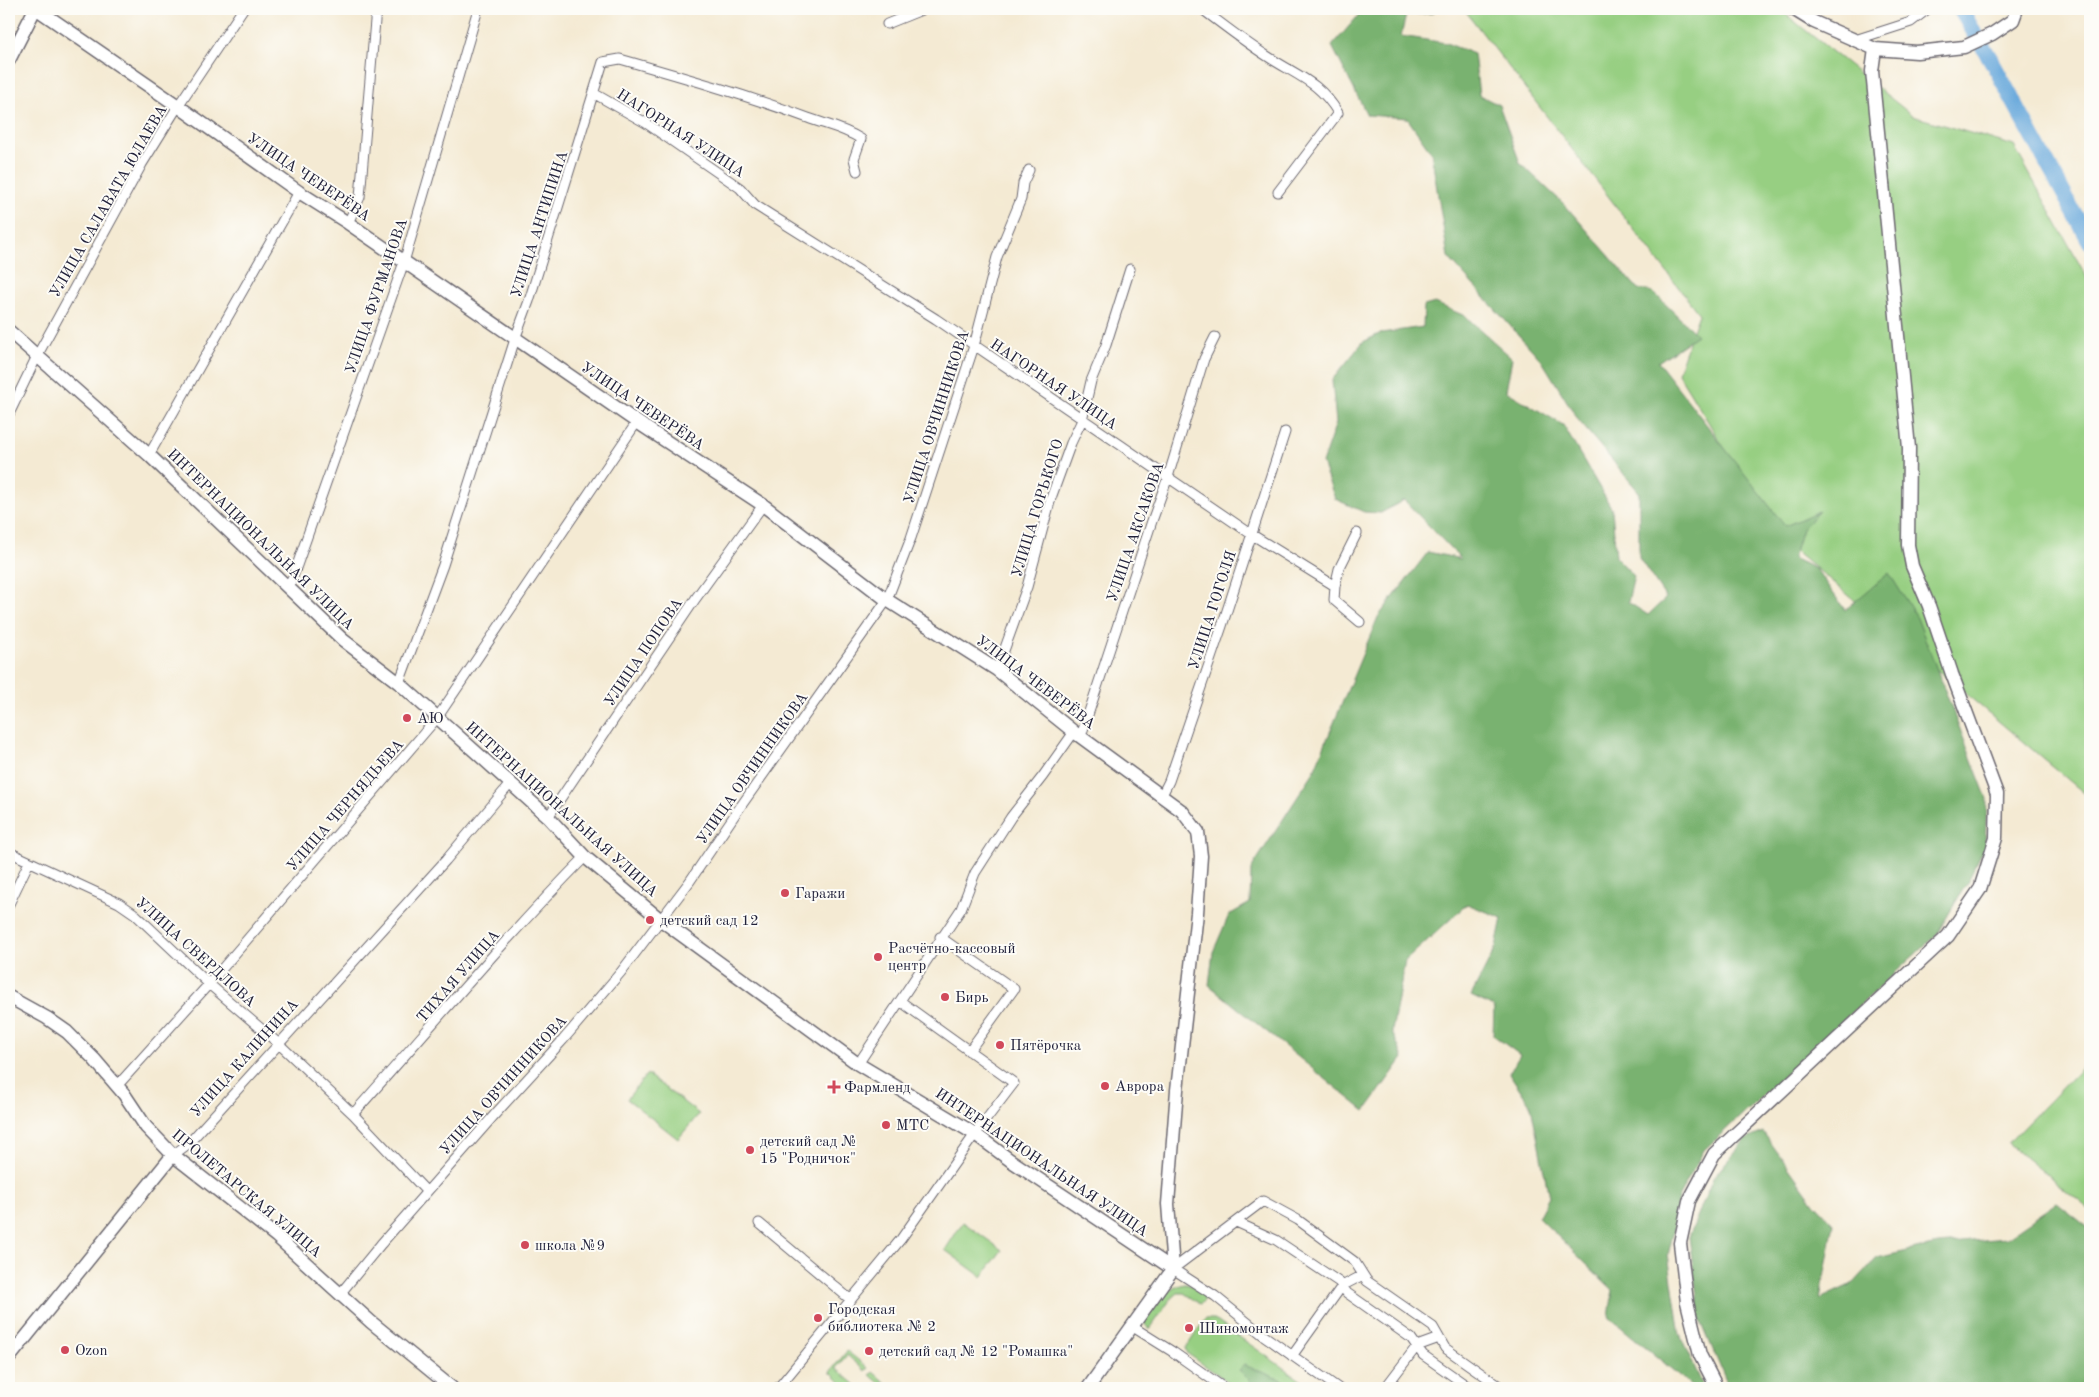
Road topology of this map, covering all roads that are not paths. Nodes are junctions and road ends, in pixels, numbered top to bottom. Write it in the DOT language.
graph roads {
  1 [pos="36,9"];
  2 [pos="243,9"];
  3 [pos="376,9"];
  4 [pos="478,9"];
  5 [pos="924,9"];
  6 [pos="1202,9"];
  7 [pos="1793,9"];
  8 [pos="1928,9"];
  9 [pos="2018,9"];
  10 [pos="887,24"];
  11 [pos="1855,40"];
  12 [pos="1875,49"];
  13 [pos="9,60"];
  14 [pos="595,94"];
  15 [pos="178,106"];
  16 [pos="1029,170"];
  17 [pos="857,171"];
  18 [pos="299,192"];
  19 [pos="1278,192"];
  20 [pos="348,223"];
  21 [pos="404,262"];
  22 [pos="1130,269"];
  23 [pos="9,331"];
  24 [pos="1215,336"];
  25 [pos="515,339"];
  26 [pos="974,346"];
  27 [pos="37,356"];
  28 [pos="9,414"];
  29 [pos="1082,420"];
  30 [pos="637,422"];
  31 [pos="1285,432"];
  32 [pos="149,455"];
  33 [pos="1168,477"];
  34 [pos="763,505"];
  35 [pos="1357,533"];
  36 [pos="1252,534"];
  37 [pos="1335,586"];
  38 [pos="288,588"];
  39 [pos="887,600"];
  40 [pos="1360,622"];
  41 [pos="997,670"];
  42 [pos="399,683"];
  43 [pos="437,718"];
  44 [pos="1078,734"];
  45 [pos="510,784"];
  46 [pos="1162,795"];
  47 [pos="548,817"];
  48 [pos="9,852"];
  49 [pos="585,857"];
  50 [pos="29,862"];
  51 [pos="9,904"];
  52 [pos="661,920"];
  53 [pos="940,938"];
  54 [pos="209,984"];
  55 [pos="9,998"];
  56 [pos="900,1001"];
  57 [pos="279,1044"];
  58 [pos="969,1051"];
  59 [pos="858,1064"];
  60 [pos="117,1086"];
  61 [pos="353,1114"];
  62 [pos="975,1134"];
  63 [pos="173,1155"];
  64 [pos="427,1192"];
  65 [pos="1236,1222"];
  66 [pos="759,1223"];
  67 [pos="1173,1269"];
  68 [pos="1363,1275"];
  69 [pos="1342,1286"];
  70 [pos="340,1294"];
  71 [pos="851,1300"];
  72 [pos="1133,1327"];
  73 [pos="1439,1338"];
  74 [pos="1417,1346"];
  75 [pos="1292,1356"];
  76 [pos="9,1358"];
  77 [pos="452,1388"];
  78 [pos="778,1388"];
  79 [pos="1088,1388"];
  80 [pos="1224,1388"];
  81 [pos="1338,1388"];
  82 [pos="1385,1388"];
  83 [pos="1470,1388"];
  84 [pos="1502,1388"];
  85 [pos="1717,1388"];
  1 -- 13 [label="street"];
  1 -- 15 [label="street, УЛИЦА ЧЕВЕРЁВА"];
  2 -- 15 [label="street, УЛИЦА САЛАВАТА ЮЛАЕВА"];
  3 -- 20 [label="street"];
  4 -- 21 [label="street, УЛИЦА ФУРМАНОВА"];
  5 -- 10 [label="street"];
  6 -- 19 [label="street"];
  7 -- 11 [label="street"];
  8 -- 11 [label="street"];
  9 -- 12 [label="street"];
  11 -- 12 [label="street"];
  12 -- 85 [label="street"];
  14 -- 17 [label="street, УЛИЦА АНТИПИНА"];
  14 -- 25 [label="street, УЛИЦА АНТИПИНА"];
  14 -- 26 [label="street, НАГОРНАЯ УЛИЦА"];
  15 -- 18 [label="street, УЛИЦА ЧЕВЕРЁВА"];
  15 -- 27 [label="street, УЛИЦА САЛАВАТА ЮЛАЕВА"];
  16 -- 26 [label="street, УЛИЦА ОВЧИННИКОВА"];
  18 -- 20 [label="street, УЛИЦА ЧЕВЕРЁВА"];
  18 -- 32 [label="street"];
  20 -- 21 [label="street, УЛИЦА ЧЕВЕРЁВА"];
  21 -- 25 [label="street, УЛИЦА ЧЕВЕРЁВА"];
  21 -- 38 [label="street, УЛИЦА ФУРМАНОВА"];
  22 -- 29 [label="street, УЛИЦА ГОРЬКОГО"];
  23 -- 27 [label="street, ИНТЕРНАЦИОНАЛЬНАЯ УЛИЦА"];
  24 -- 33 [label="street, УЛИЦА АКСАКОВА"];
  25 -- 30 [label="street, УЛИЦА ЧЕВЕРЁВА"];
  25 -- 42 [label="street, УЛИЦА АНТИПИНА"];
  26 -- 29 [label="street, НАГОРНАЯ УЛИЦА"];
  26 -- 39 [label="street, УЛИЦА ОВЧИННИКОВА"];
  27 -- 28 [label="street, УЛИЦА САЛАВАТА ЮЛАЕВА"];
  27 -- 32 [label="street, ИНТЕРНАЦИОНАЛЬНАЯ УЛИЦА"];
  29 -- 33 [label="street, НАГОРНАЯ УЛИЦА"];
  29 -- 41 [label="street, УЛИЦА ГОРЬКОГО"];
  30 -- 34 [label="street, УЛИЦА ЧЕВЕРЁВА"];
  30 -- 43 [label="street, УЛИЦА ЧЕРНЯДЬЕВА"];
  31 -- 36 [label="street, УЛИЦА ГОГОЛЯ"];
  32 -- 38 [label="street, ИНТЕРНАЦИОНАЛЬНАЯ УЛИЦА"];
  33 -- 36 [label="street, НАГОРНАЯ УЛИЦА"];
  33 -- 44 [label="street, УЛИЦА АКСАКОВА"];
  34 -- 39 [label="street, УЛИЦА ЧЕВЕРЁВА"];
  34 -- 47 [label="street, УЛИЦА ПОПОВА"];
  35 -- 37 [label="street"];
  36 -- 37 [label="street, НАГОРНАЯ УЛИЦА"];
  36 -- 46 [label="street, УЛИЦА ГОГОЛЯ"];
  37 -- 40 [label="street"];
  38 -- 42 [label="street, ИНТЕРНАЦИОНАЛЬНАЯ УЛИЦА"];
  39 -- 41 [label="street, УЛИЦА ЧЕВЕРЁВА"];
  39 -- 52 [label="street, УЛИЦА ОВЧИННИКОВА"];
  41 -- 44 [label="street, УЛИЦА ЧЕВЕРЁВА"];
  42 -- 43 [label="street, ИНТЕРНАЦИОНАЛЬНАЯ УЛИЦА"];
  43 -- 45 [label="street, ИНТЕРНАЦИОНАЛЬНАЯ УЛИЦА"];
  43 -- 54 [label="street, УЛИЦА ЧЕРНЯДЬЕВА"];
  44 -- 46 [label="street, УЛИЦА ЧЕВЕРЁВА"];
  44 -- 53 [label="street, УЛИЦА АКСАКОВА"];
  45 -- 47 [label="street, ИНТЕРНАЦИОНАЛЬНАЯ УЛИЦА"];
  45 -- 57 [label="street, УЛИЦА КАЛИНИНА"];
  46 -- 67 [label="street, УЛИЦА ЧЕВЕРЁВА"];
  47 -- 49 [label="street, ИНТЕРНАЦИОНАЛЬНАЯ УЛИЦА"];
  48 -- 50 [label="street, УЛИЦА СВЕРДЛОВА"];
  49 -- 52 [label="street, ИНТЕРНАЦИОНАЛЬНАЯ УЛИЦА"];
  49 -- 61 [label="street, ТИХАЯ УЛИЦА"];
  50 -- 51 [label="street"];
  50 -- 54 [label="street, УЛИЦА СВЕРДЛОВА"];
  52 -- 59 [label="street, ИНТЕРНАЦИОНАЛЬНАЯ УЛИЦА"];
  52 -- 64 [label="street, УЛИЦА ОВЧИННИКОВА"];
  53 -- 56 [label="street, УЛИЦА АКСАКОВА"];
  53 -- 58 [label="street"];
  54 -- 57 [label="street, УЛИЦА СВЕРДЛОВА"];
  54 -- 60 [label="street, УЛИЦА ЧЕРНЯДЬЕВА"];
  55 -- 60 [label="street, ПРОЛЕТАРСКАЯ УЛИЦА"];
  56 -- 58 [label="street"];
  56 -- 59 [label="street, УЛИЦА АКСАКОВА"];
  57 -- 61 [label="street, УЛИЦА СВЕРДЛОВА"];
  57 -- 63 [label="street, УЛИЦА КАЛИНИНА"];
  58 -- 62 [label="street"];
  59 -- 62 [label="street, ИНТЕРНАЦИОНАЛЬНАЯ УЛИЦА"];
  60 -- 63 [label="street, ПРОЛЕТАРСКАЯ УЛИЦА"];
  61 -- 64 [label="street, УЛИЦА СВЕРДЛОВА"];
  62 -- 67 [label="street, ИНТЕРНАЦИОНАЛЬНАЯ УЛИЦА"];
  62 -- 71 [label="street"];
  63 -- 70 [label="street, ПРОЛЕТАРСКАЯ УЛИЦА"];
  63 -- 76 [label="street, УЛИЦА КАЛИНИНА"];
  64 -- 70 [label="street, УЛИЦА ОВЧИННИКОВА"];
  65 -- 67 [label="street"];
  65 -- 68 [label="street"];
  65 -- 69 [label="street"];
  66 -- 71 [label="street"];
  67 -- 72 [label="street"];
  67 -- 75 [label="street, ИНТЕРНАЦИОНАЛЬНАЯ УЛИЦА"];
  68 -- 69 [label="street"];
  68 -- 73 [label="street"];
  69 -- 74 [label="street"];
  69 -- 75 [label="street"];
  70 -- 77 [label="street, ПРОЛЕТАРСКАЯ УЛИЦА"];
  71 -- 78 [label="street"];
  72 -- 79 [label="street"];
  72 -- 80 [label="street"];
  73 -- 74 [label="street"];
  73 -- 84 [label="street"];
  74 -- 82 [label="street"];
  74 -- 83 [label="street"];
  75 -- 81 [label="street, ИНТЕРНАЦИОНАЛЬНАЯ УЛИЦА"];
}
